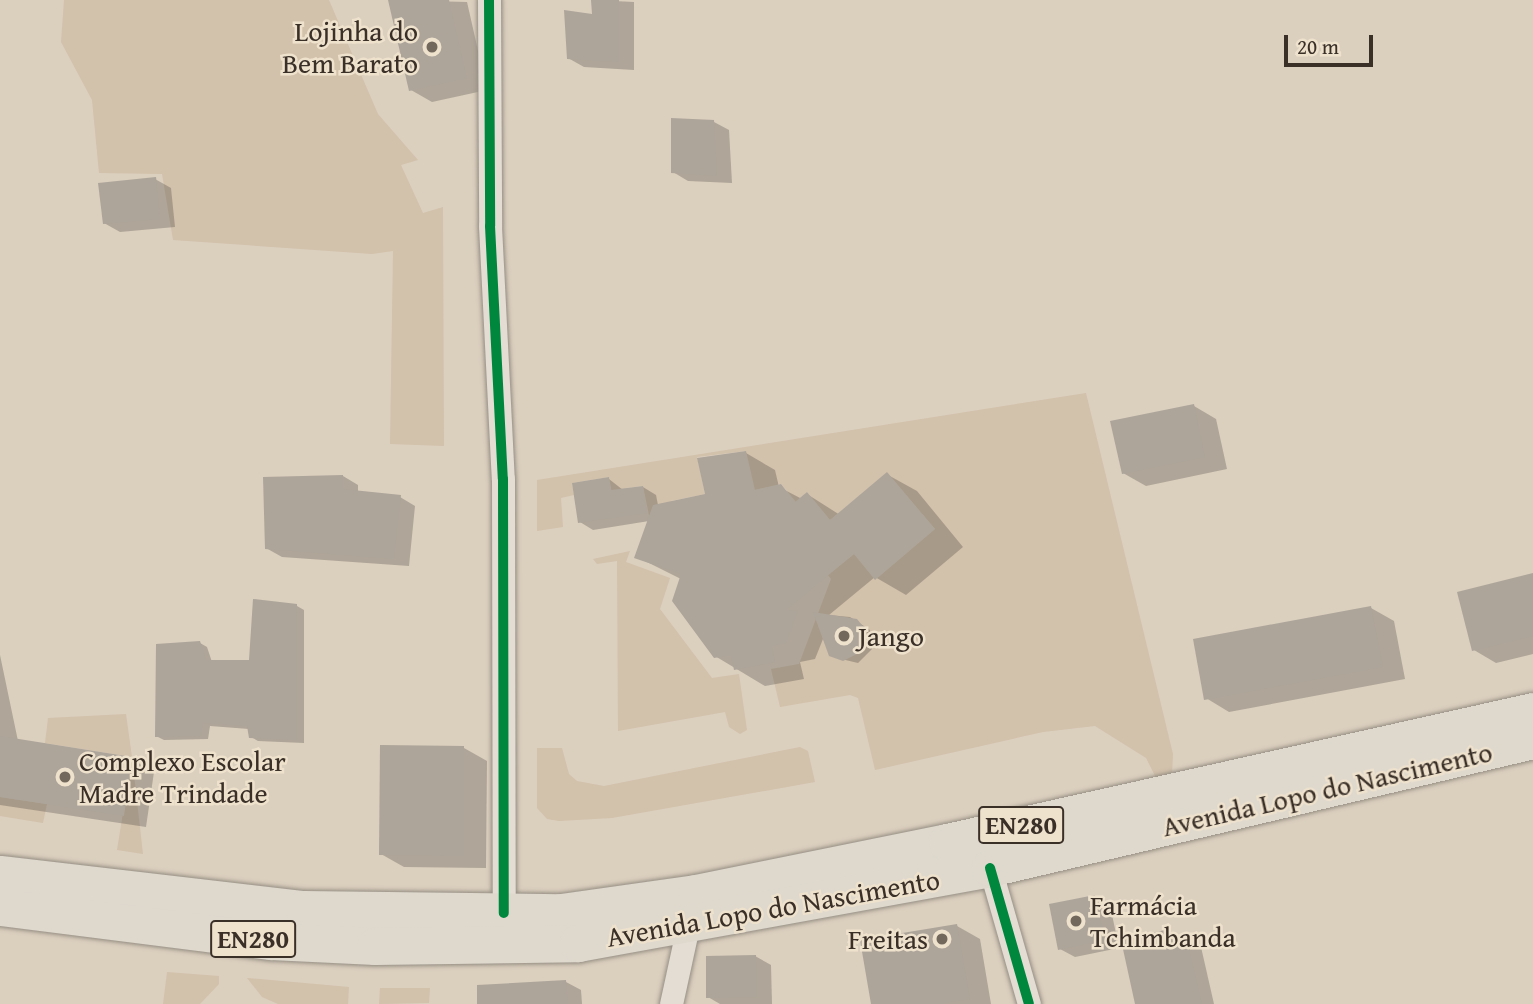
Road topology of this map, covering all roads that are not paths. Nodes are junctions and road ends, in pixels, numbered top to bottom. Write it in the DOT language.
graph roads {
  1 [pos="489,0"];
  2 [pos="1533,712"];
  3 [pos="1533,740"];
  4 [pos="990,868"];
  5 [pos="0,874"];
  6 [pos="0,907"];
  7 [pos="504,913"];
  8 [pos="688,926"];
  9 [pos="671,1004"];
  10 [pos="1029,1004"];
  1 -- 7 [label="street"];
  2 -- 7 [label="main road, Avenida Lopo do Nascimento / EN280"];
  3 -- 4 [label="main road, Avenida Lopo do Nascimento / EN280"];
  4 -- 8 [label="main road, Avenida Lopo do Nascimento / EN280"];
  4 -- 10 [label="street"];
  5 -- 7 [label="main road, Avenida Lopo do Nascimento / EN280"];
  6 -- 8 [label="main road, Avenida Lopo do Nascimento / EN280"];
  8 -- 9 [label="street"];
}
